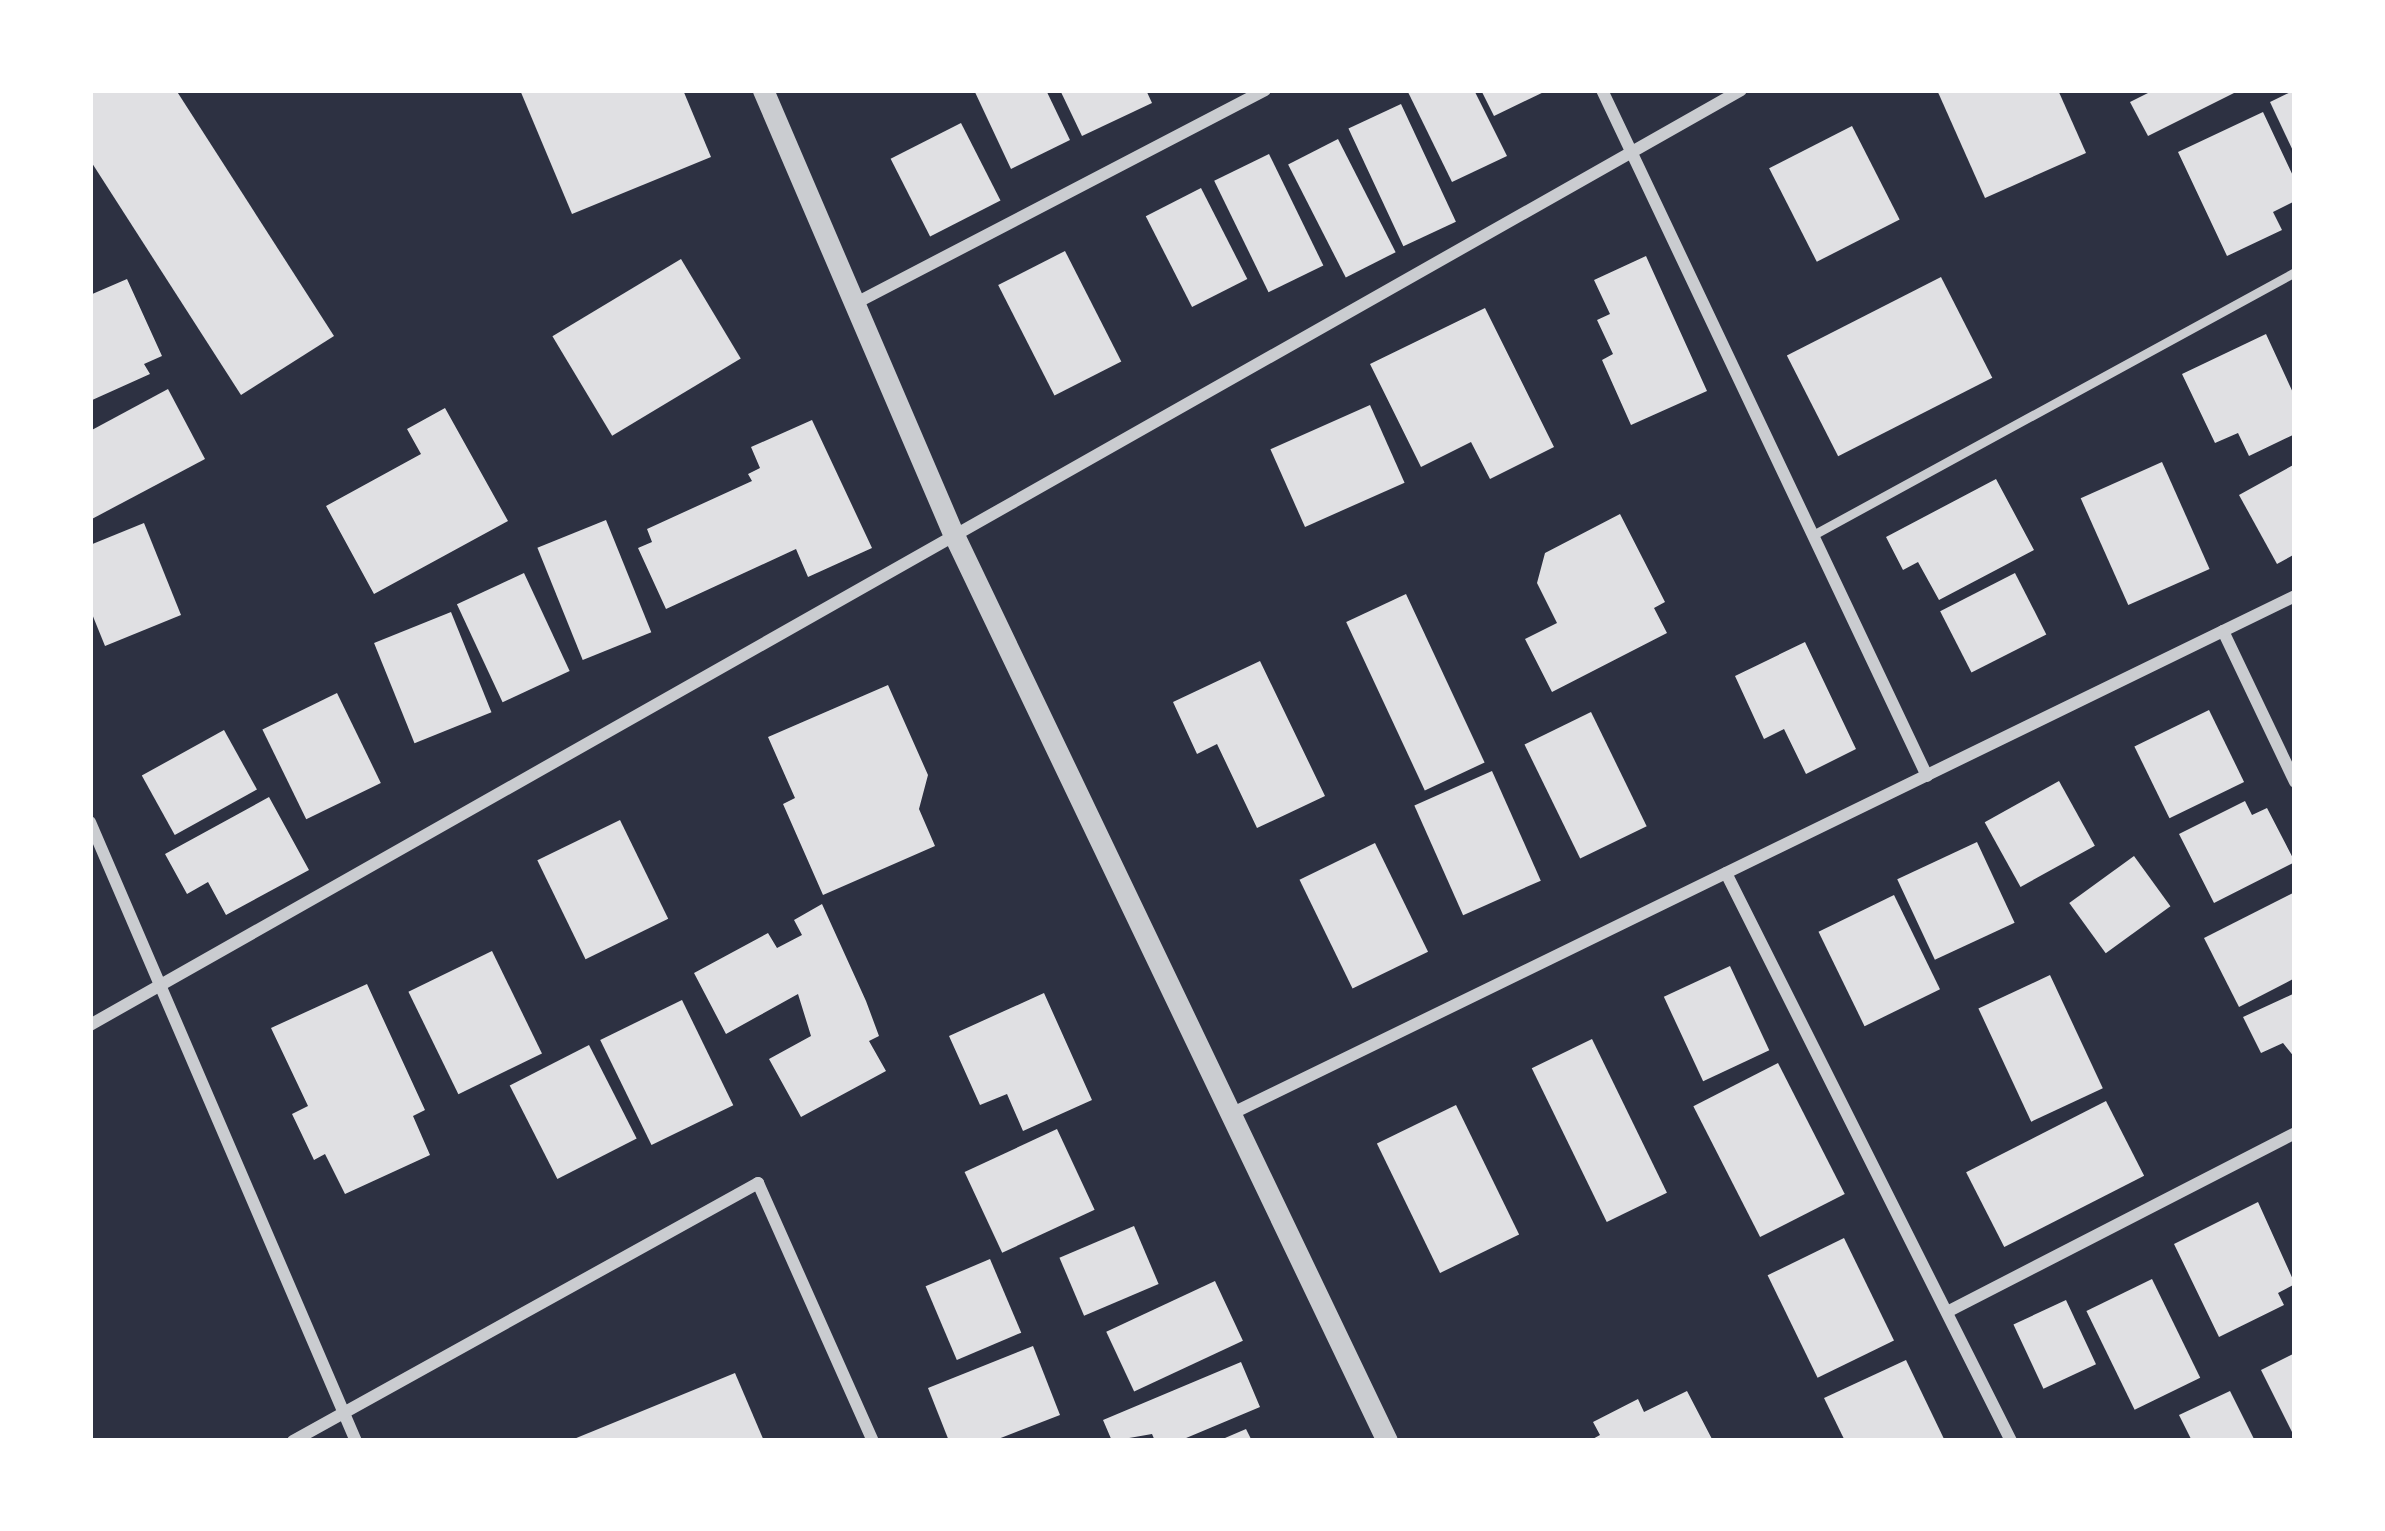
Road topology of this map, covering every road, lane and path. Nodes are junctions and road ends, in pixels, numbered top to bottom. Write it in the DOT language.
graph roads {
  1 [pos="763,90"];
  2 [pos="1265,90"];
  3 [pos="1602,90"];
  4 [pos="1741,90"];
  5 [pos="1631,152"];
  6 [pos="2295,272"];
  7 [pos="856,303"];
  8 [pos="953,533"];
  9 [pos="1813,535"];
  10 [pos="2295,596"];
  11 [pos="2222,631"];
  12 [pos="1927,776"];
  13 [pos="2295,782"];
  14 [pos="90,822"];
  15 [pos="1726,873"];
  16 [pos="158,986"];
  17 [pos="90,1025"];
  18 [pos="1234,1113"];
  19 [pos="2295,1133"];
  20 [pos="1947,1312"];
  21 [pos="344,1413"];
  22 [pos="293,1441"];
  23 [pos="356,1441"];
  24 [pos="873,1441"];
  25 [pos="1387,1441"];
  26 [pos="2011,1441"];
  1 -- 7 [label="street"];
  2 -- 7 [label="street"];
  3 -- 5 [label="street"];
  4 -- 5 [label="street"];
  5 -- 8 [label="street"];
  5 -- 9 [label="street"];
  6 -- 9 [label="lane"];
  7 -- 8 [label="street"];
  8 -- 16 [label="street"];
  8 -- 18 [label="street"];
  9 -- 12 [label="street"];
  10 -- 11 [label="street"];
  11 -- 12 [label="street"];
  11 -- 13 [label="street"];
  12 -- 15 [label="street"];
  14 -- 16 [label="street"];
  15 -- 18 [label="street"];
  15 -- 20 [label="street"];
  16 -- 17 [label="street"];
  16 -- 21 [label="street"];
  18 -- 25 [label="street"];
  19 -- 20 [label="street"];
  20 -- 26 [label="street"];
  21 -- 22 [label="street"];
  21 -- 23 [label="street"];
  21 -- 24 [label="street"];
}
